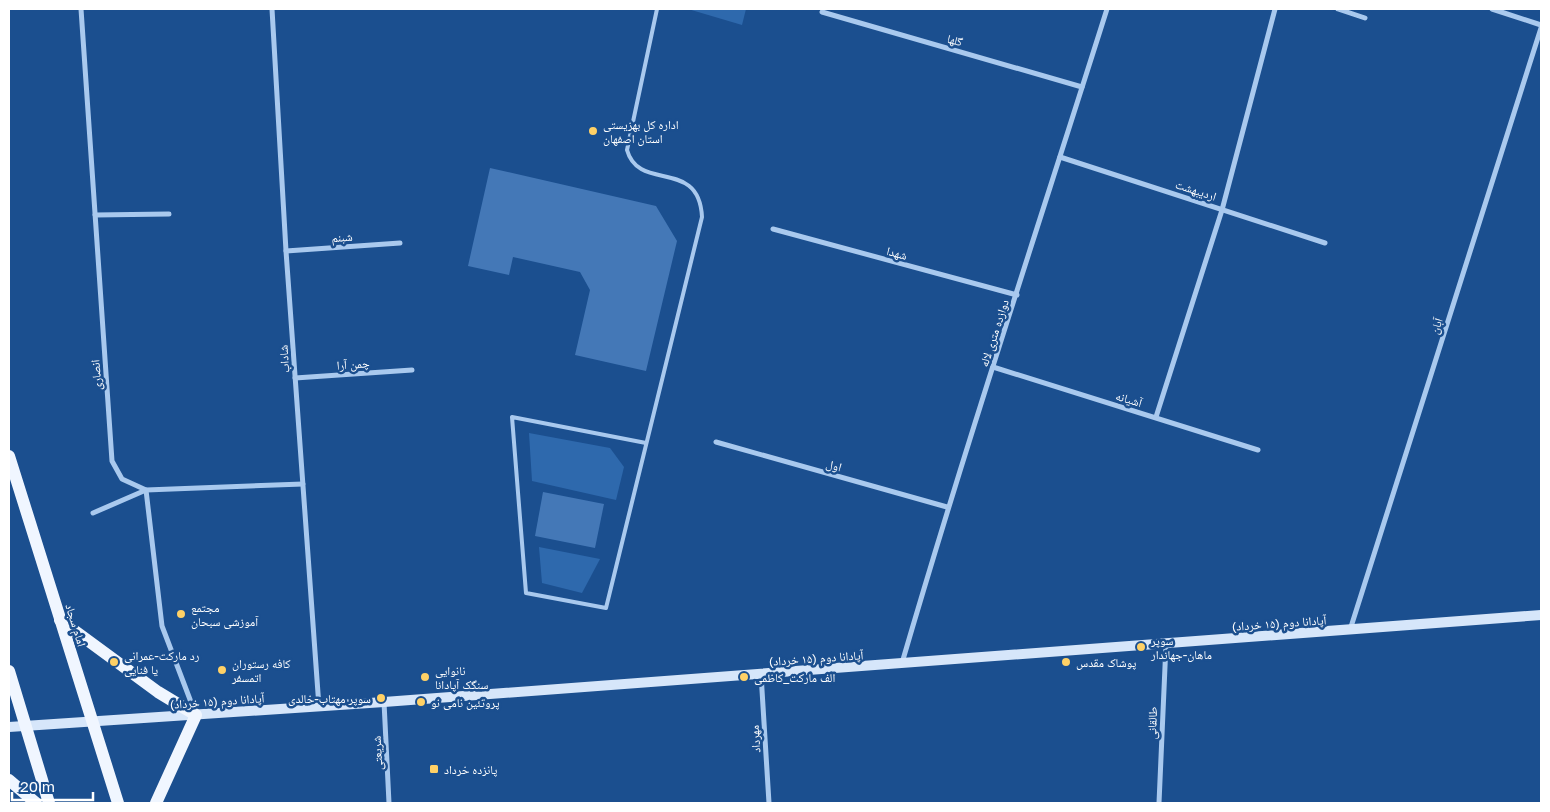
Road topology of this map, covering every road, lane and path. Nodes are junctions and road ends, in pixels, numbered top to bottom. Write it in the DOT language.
graph roads {
  1 [pos="81,9"];
  2 [pos="272,9"];
  3 [pos="657,9"];
  4 [pos="1107,9"];
  5 [pos="1275,9"];
  6 [pos="1338,9"];
  7 [pos="1492,9"];
  8 [pos="822,12"];
  9 [pos="1365,18"];
  10 [pos="1541,27"];
  11 [pos="1082,87"];
  12 [pos="1060,156"];
  13 [pos="1222,210"];
  14 [pos="169,214"];
  15 [pos="95,215"];
  16 [pos="773,230"];
  17 [pos="400,243"];
  18 [pos="1325,243"];
  19 [pos="286,251"];
  20 [pos="1017,295"];
  21 [pos="993,367"];
  22 [pos="412,370"];
  23 [pos="296,378"];
  24 [pos="1156,418"];
  25 [pos="716,442"];
  26 [pos="646,443"];
  27 [pos="1258,450"];
  28 [pos="9,456"];
  29 [pos="303,484"];
  30 [pos="146,490"];
  31 [pos="947,507"];
  32 [pos="93,512"];
  33 [pos="1541,615"];
  34 [pos="60,620"];
  35 [pos="1350,630"];
  36 [pos="1166,644"];
  37 [pos="902,664"];
  38 [pos="9,671"];
  39 [pos="761,674"];
  40 [pos="384,702"];
  41 [pos="319,707"];
  42 [pos="196,715"];
  43 [pos="92,721"];
  44 [pos="26,726"];
  45 [pos="9,727"];
  46 [pos="9,780"];
  47 [pos="36,803"];
  48 [pos="50,803"];
  49 [pos="118,803"];
  50 [pos="156,803"];
  51 [pos="389,803"];
  52 [pos="769,803"];
  53 [pos="1159,803"];
  1 -- 15 [label="street, انصاری"];
  2 -- 19 [label="street, شاداب"];
  3 -- 26 [label="lane"];
  4 -- 11 [label="street, دوازده متری لاله"];
  5 -- 13 [label="street"];
  6 -- 9 [label="street"];
  7 -- 10 [label="street, آبان"];
  8 -- 11 [label="street, گلها"];
  10 -- 35 [label="street, آبان"];
  11 -- 12 [label="street, دوازده متری لاله"];
  12 -- 13 [label="street, اردیبهشت"];
  12 -- 20 [label="street, دوازده متری لاله"];
  13 -- 18 [label="street, اردیبهشت"];
  13 -- 24 [label="street"];
  14 -- 15 [label="street"];
  15 -- 30 [label="street, انصاری"];
  16 -- 20 [label="street, شهدا"];
  17 -- 19 [label="street, شبنم"];
  19 -- 23 [label="street, شاداب"];
  20 -- 21 [label="street, دوازده متری لاله"];
  21 -- 24 [label="street, آشیانه"];
  21 -- 31 [label="street, دوازده متری لاله"];
  22 -- 23 [label="street, چمن آرا"];
  23 -- 29 [label="street, شاداب"];
  24 -- 27 [label="street, آشیانه"];
  25 -- 31 [label="street, اول"];
  26 -- 26 [label="lane"];
  28 -- 34 [label="main road, امام سجاد"];
  29 -- 30 [label="street"];
  29 -- 41 [label="street, شاداب"];
  30 -- 32 [label="street"];
  30 -- 42 [label="street"];
  31 -- 37 [label="street, دوازده متری لاله"];
  33 -- 35 [label="main road, آپادانا دوم (۱۵ خرداد)"];
  34 -- 42 [label="main road"];
  34 -- 43 [label="main road, امام سجاد"];
  35 -- 36 [label="main road, آپادانا دوم (۱۵ خرداد)"];
  36 -- 37 [label="main road, آپادانا دوم (۱۵ خرداد)"];
  36 -- 53 [label="street, طالقانی"];
  37 -- 39 [label="main road, آپادانا دوم (۱۵ خرداد)"];
  38 -- 44 [label="main road"];
  39 -- 40 [label="main road, آپادانا دوم (۱۵ خرداد)"];
  39 -- 52 [label="street, مهرداد"];
  40 -- 41 [label="main road, آپادانا دوم (۱۵ خرداد)"];
  40 -- 51 [label="street, شریعتی"];
  41 -- 42 [label="main road, آپادانا دوم (۱۵ خرداد)"];
  42 -- 43 [label="main road, آپادانا دوم (۱۵ خرداد)"];
  42 -- 50 [label="main road"];
  43 -- 44 [label="main road, آپادانا دوم (۱۵ خرداد)"];
  43 -- 49 [label="main road, امام سجاد"];
  44 -- 45 [label="main road, آپادانا دوم (۱۵ خرداد)"];
  44 -- 48 [label="main road"];
  46 -- 47 [label="main road"];
}
